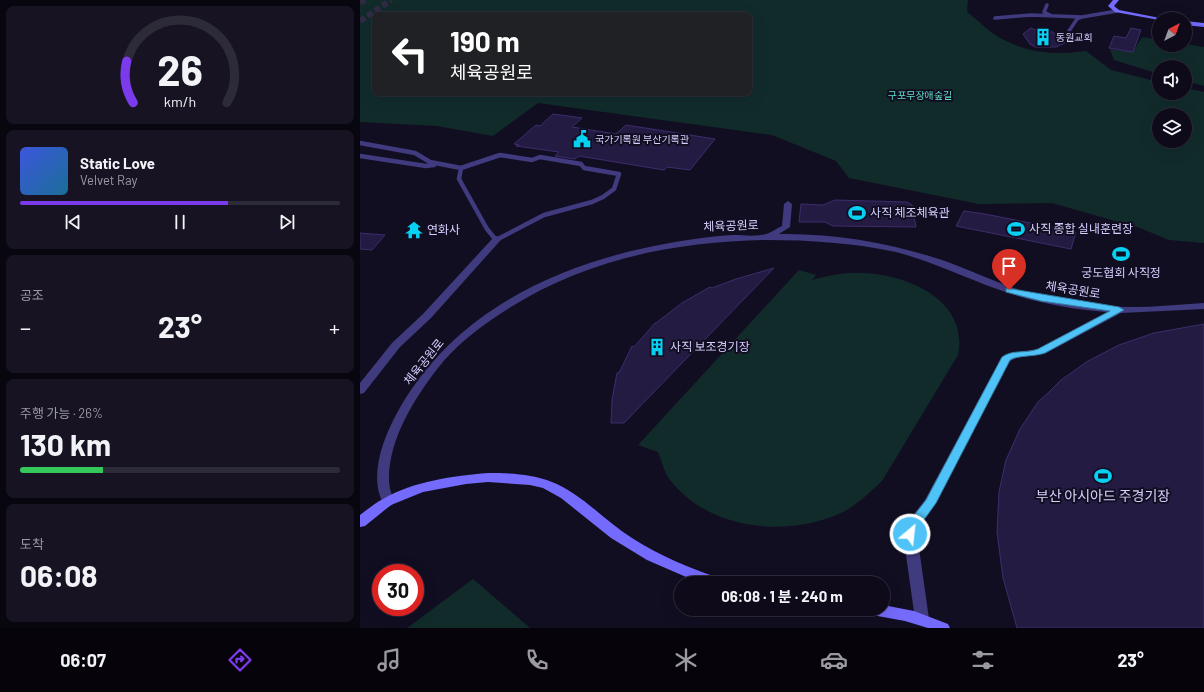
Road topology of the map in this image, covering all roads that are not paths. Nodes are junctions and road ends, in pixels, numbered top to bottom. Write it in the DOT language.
graph roads {
  1 [pos="1116,0"];
  2 [pos="1047,5"];
  3 [pos="1117,11"];
  4 [pos="1054,16"];
  5 [pos="1082,17"];
  6 [pos="1152,17"];
  7 [pos="995,18"];
  8 [pos="1192,23"];
  9 [pos="1204,25"];
  10 [pos="1067,34"];
  11 [pos="360,143"];
  12 [pos="360,156"];
  13 [pos="440,164"];
  14 [pos="461,168"];
  15 [pos="788,204"];
  16 [pos="766,238"];
  17 [pos="496,240"];
  18 [pos="1204,306"];
  19 [pos="1119,310"];
  20 [pos="360,390"];
  21 [pos="388,502"];
  22 [pos="360,522"];
  23 [pos="697,576"];
  24 [pos="890,611"];
  25 [pos="922,619"];
  26 [pos="943,628"];
  1 -- 3 [label="street"];
  2 -- 4 [label="lane"];
  3 -- 5 [label="lane"];
  3 -- 6 [label="street"];
  4 -- 5 [label="lane"];
  4 -- 7 [label="lane"];
  5 -- 10 [label="lane"];
  8 -- 9 [label="street"];
  11 -- 13 [label="lane"];
  12 -- 13 [label="lane"];
  13 -- 14 [label="lane"];
  14 -- 17 [label="lane"];
  14 -- 17 [label="lane"];
  15 -- 16 [label="street"];
  16 -- 19 [label="street, 체육공원로"];
  16 -- 21 [label="street, 체육공원로"];
  17 -- 20 [label="street"];
  18 -- 19 [label="street, 체육공원로"];
  19 -- 25 [label="street"];
  21 -- 22 [label="street"];
  21 -- 23 [label="street"];
  24 -- 25 [label="street"];
  25 -- 26 [label="street"];
}
